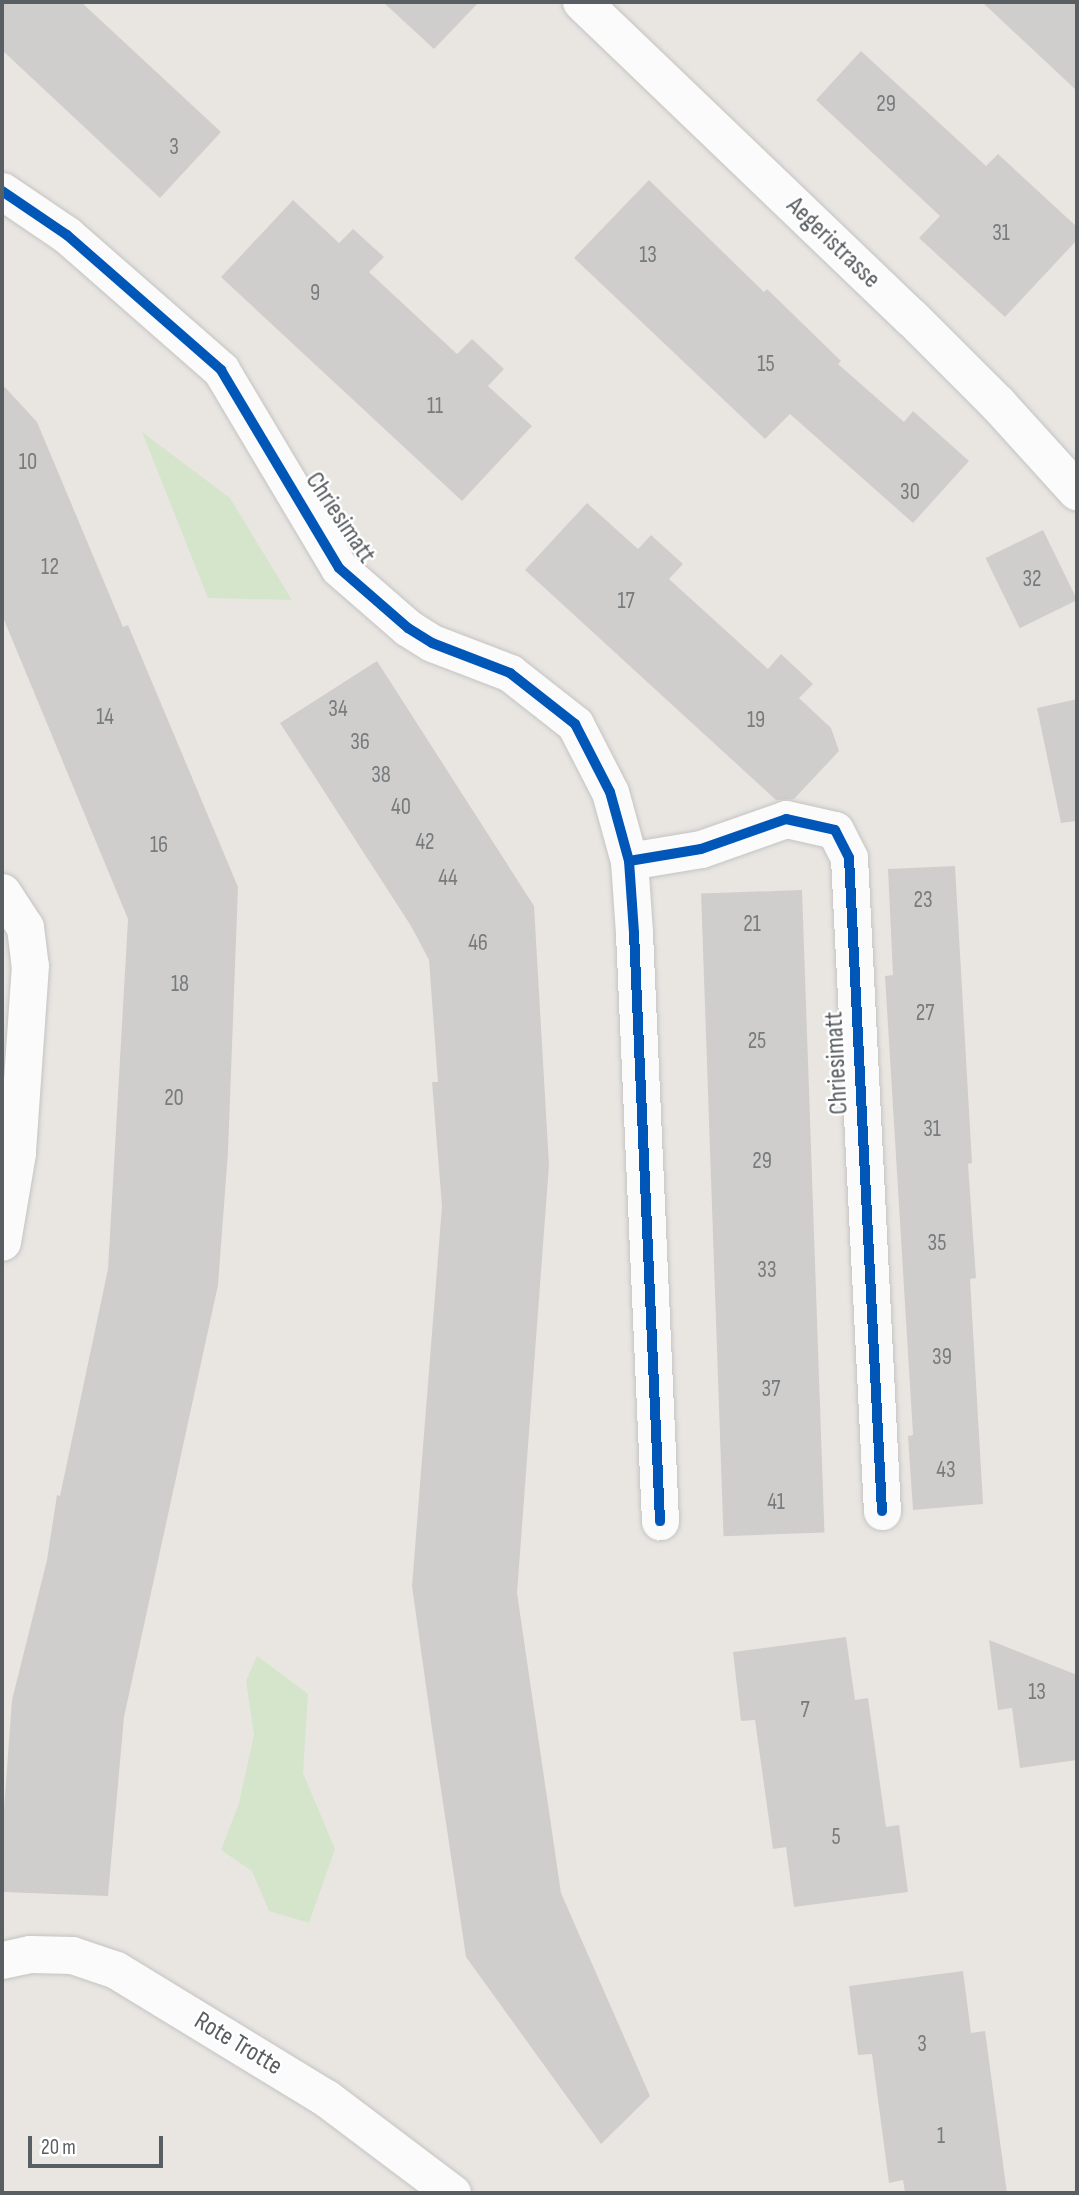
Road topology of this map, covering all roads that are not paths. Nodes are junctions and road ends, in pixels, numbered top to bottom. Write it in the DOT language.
graph roads {
  1 [pos="582,2"];
  2 [pos="2,191"];
  3 [pos="1077,491"];
  4 [pos="629,861"];
  5 [pos="2,892"];
  6 [pos="2,1242"];
  7 [pos="882,1511"];
  8 [pos="660,1521"];
  9 [pos="2,1960"];
  10 [pos="452,2193"];
  1 -- 3 [label="street, Aegeristrasse"];
  2 -- 4 [label="street, Chriesimatt"];
  4 -- 7 [label="street, Chriesimatt"];
  4 -- 8 [label="street, Chriesimatt"];
  5 -- 6 [label="street"];
  9 -- 10 [label="street, Rote Trotte"];
}
